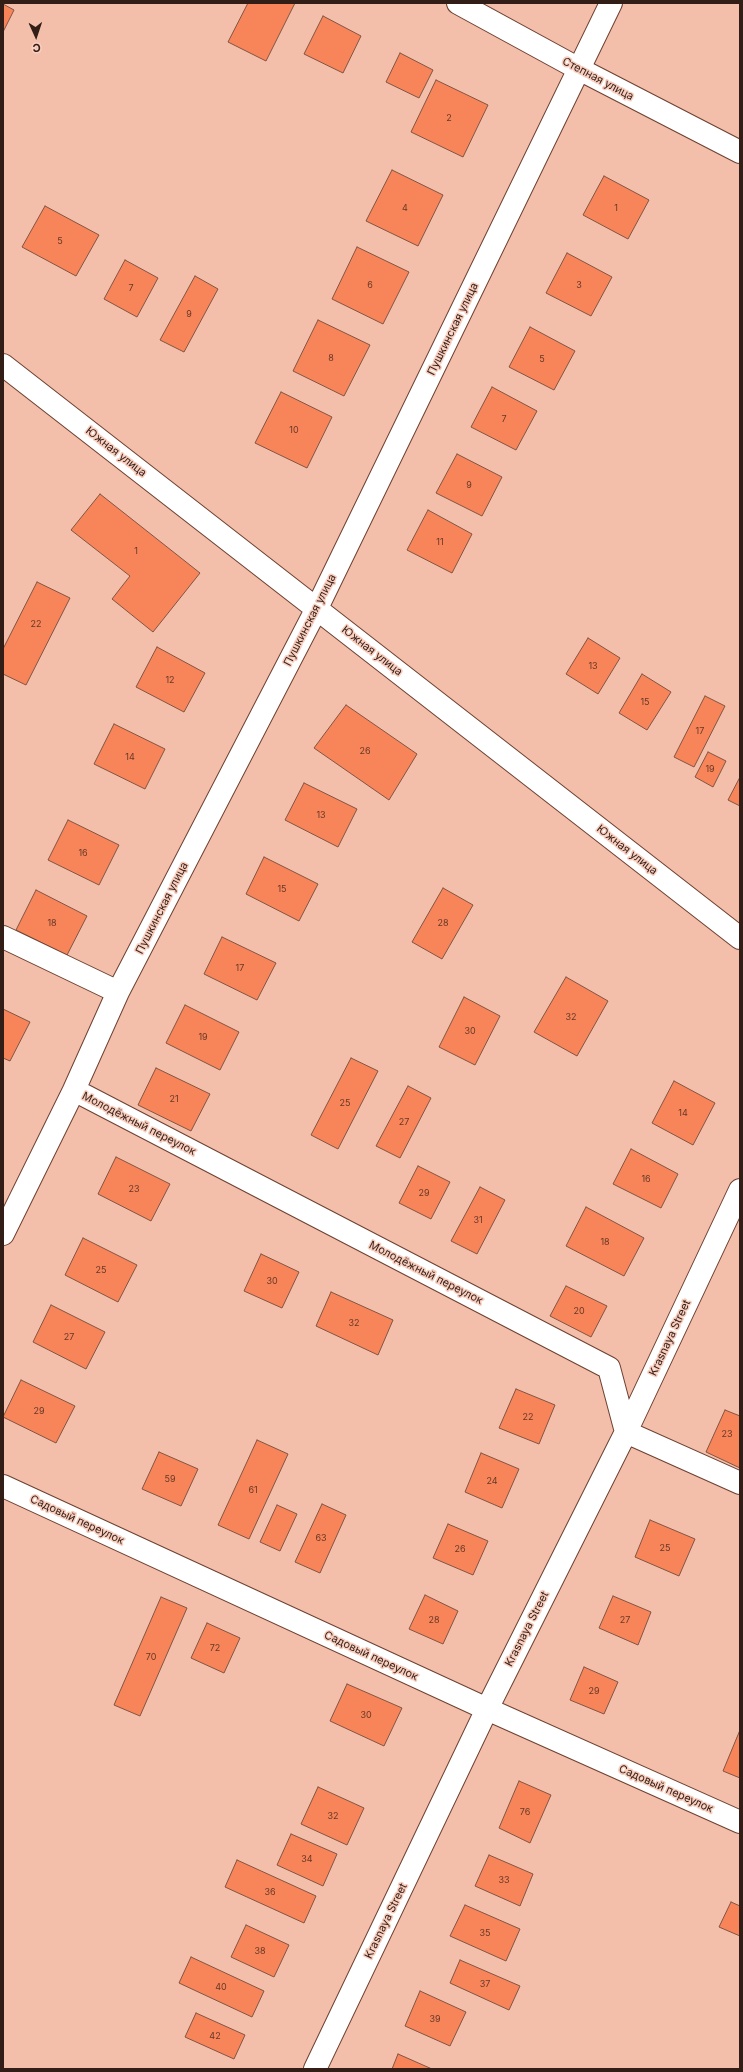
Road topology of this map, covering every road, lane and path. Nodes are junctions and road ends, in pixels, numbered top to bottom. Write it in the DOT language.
graph roads {
  1 [pos="458,3"];
  2 [pos="611,3"];
  3 [pos="579,69"];
  4 [pos="740,152"];
  5 [pos="3,365"];
  6 [pos="317,608"];
  7 [pos="3,937"];
  8 [pos="740,938"];
  9 [pos="118,992"];
  10 [pos="74,1090"];
  11 [pos="740,1190"];
  12 [pos="3,1234"];
  13 [pos="626,1432"];
  14 [pos="740,1483"];
  15 [pos="3,1486"];
  16 [pos="487,1709"];
  17 [pos="740,1822"];
  18 [pos="315,2069"];
  1 -- 3 [label="street, Степная улица"];
  2 -- 3 [label="street, Пушкинская улица"];
  3 -- 4 [label="street, Степная улица"];
  3 -- 6 [label="street, Пушкинская улица"];
  5 -- 6 [label="street, Южная улица"];
  6 -- 8 [label="street, Южная улица"];
  6 -- 9 [label="street, Пушкинская улица"];
  7 -- 9 [label="street"];
  9 -- 10 [label="street, Пушкинская улица"];
  10 -- 12 [label="street, Пушкинская улица"];
  10 -- 13 [label="street, Молодёжный переулок"];
  11 -- 13 [label="street, Krasnaya Street"];
  13 -- 14 [label="street"];
  13 -- 16 [label="street, Krasnaya Street"];
  15 -- 16 [label="street, Садовый переулок"];
  16 -- 17 [label="street, Садовый переулок"];
  16 -- 18 [label="street, Krasnaya Street"];
}
